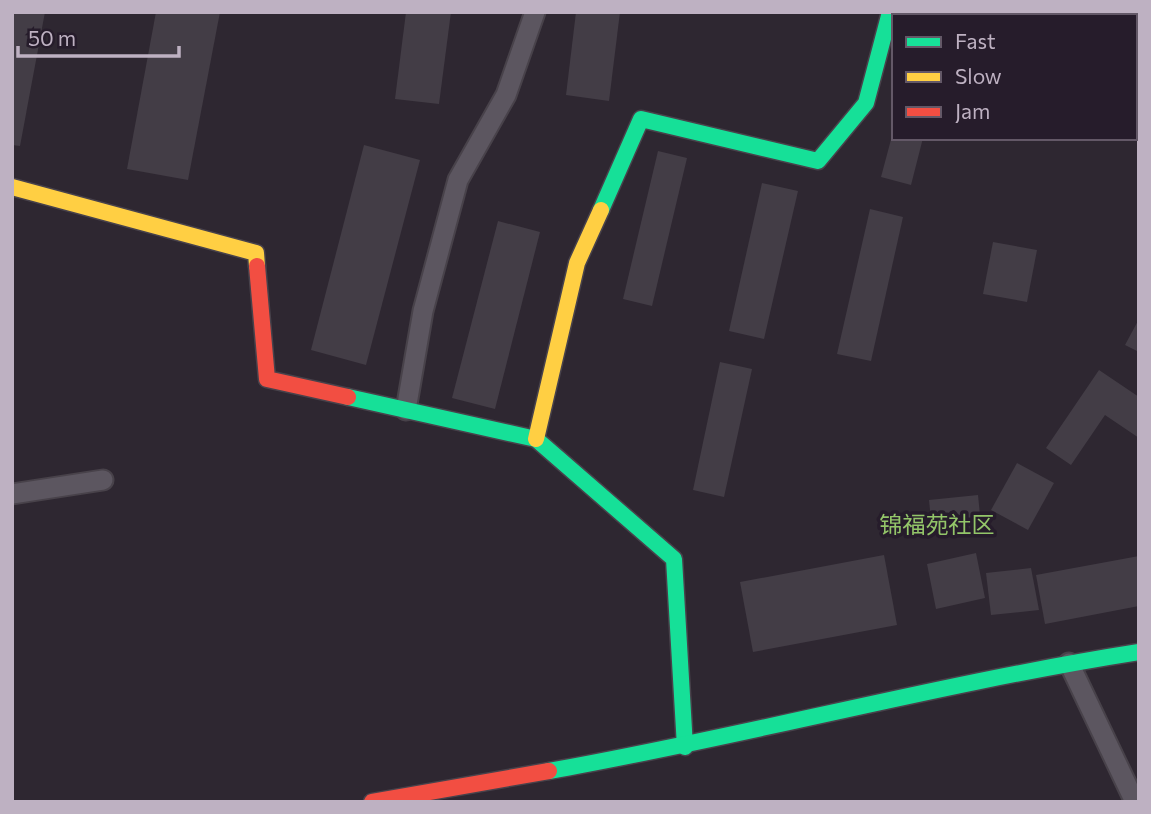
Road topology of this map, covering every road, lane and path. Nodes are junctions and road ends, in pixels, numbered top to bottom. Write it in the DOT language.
graph roads {
  1 [pos="535,12"];
  2 [pos="890,12"];
  3 [pos="12,187"];
  4 [pos="406,410"];
  5 [pos="536,439"];
  6 [pos="103,480"];
  7 [pos="12,494"];
  8 [pos="1139,652"];
  9 [pos="1069,663"];
  10 [pos="685,747"];
  11 [pos="372,802"];
  12 [pos="1135,802"];
  1 -- 4 [label="street"];
  2 -- 5 [label="street"];
  3 -- 4 [label="street"];
  4 -- 5 [label="street"];
  5 -- 10 [label="street"];
  6 -- 7 [label="street"];
  8 -- 9 [label="street"];
  9 -- 10 [label="street"];
  9 -- 12 [label="street"];
  10 -- 11 [label="street"];
}
